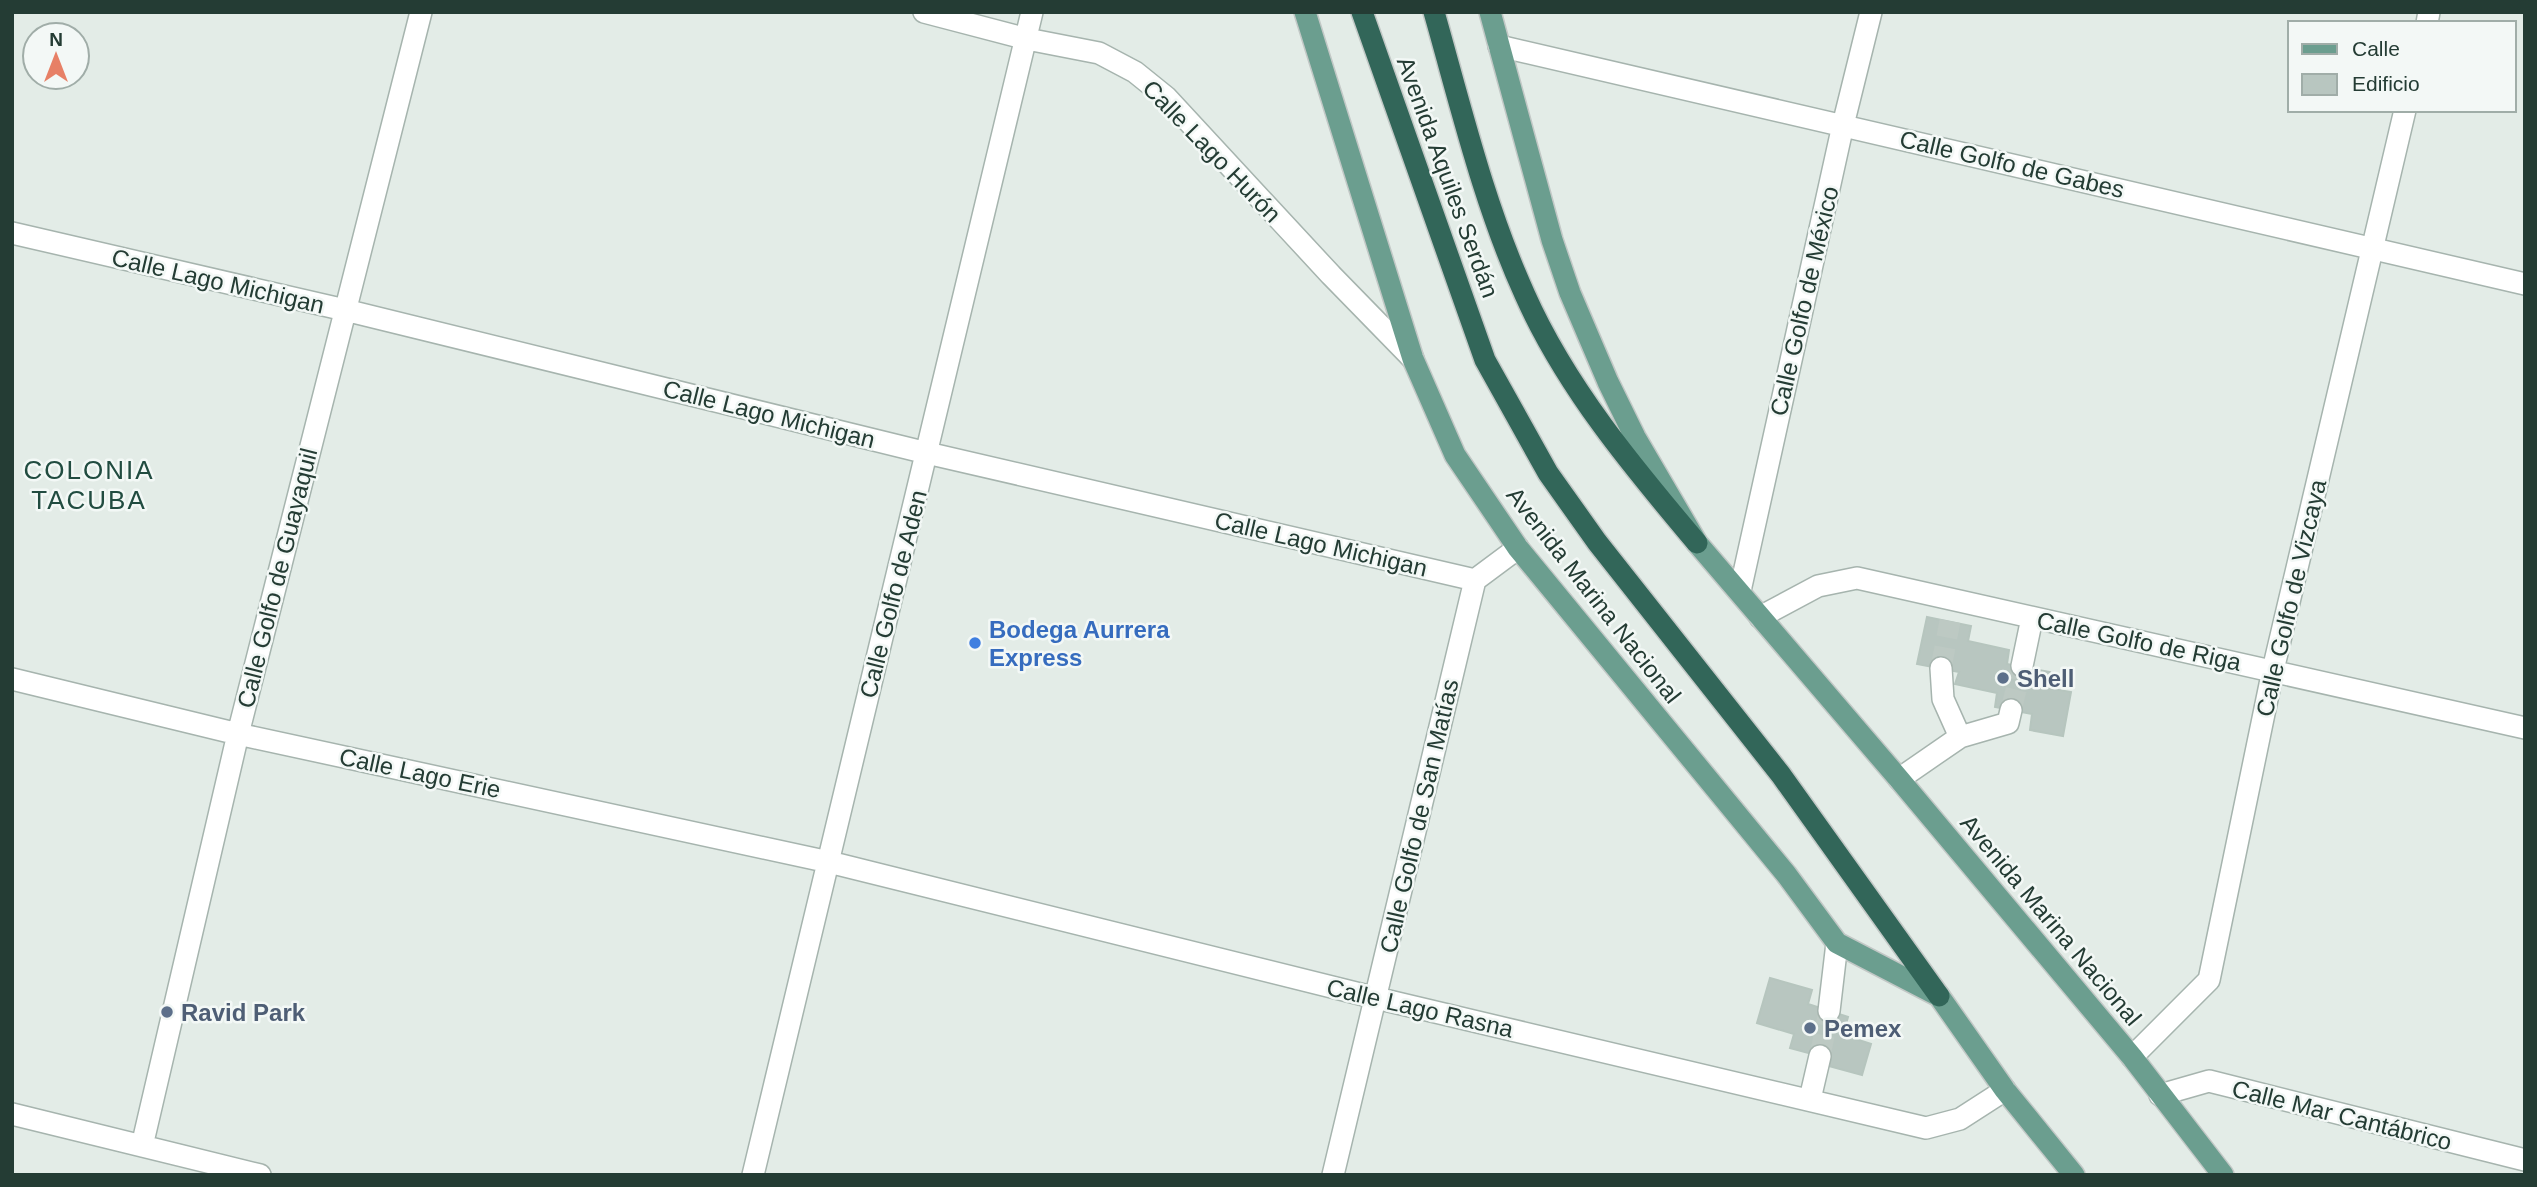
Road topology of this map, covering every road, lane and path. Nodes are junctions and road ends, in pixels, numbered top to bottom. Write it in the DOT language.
graph roads {
  1 [pos="421,12"];
  2 [pos="924,12"];
  3 [pos="1032,12"];
  4 [pos="1305,12"];
  5 [pos="1362,12"];
  6 [pos="1434,12"];
  7 [pos="1489,12"];
  8 [pos="1871,12"];
  9 [pos="1027,39"];
  10 [pos="1499,46"];
  11 [pos="2405,112"];
  12 [pos="1843,125"];
  13 [pos="12,233"];
  14 [pos="2371,247"];
  15 [pos="2525,284"];
  16 [pos="345,310"];
  17 [pos="1544,334"];
  18 [pos="1413,359"];
  19 [pos="1485,360"];
  20 [pos="927,453"];
  21 [pos="1697,542"];
  22 [pos="1518,548"];
  23 [pos="1475,580"];
  24 [pos="1740,591"];
  25 [pos="1759,617"];
  26 [pos="2032,618"];
  27 [pos="2022,666"];
  28 [pos="1941,668"];
  29 [pos="2273,670"];
  30 [pos="12,679"];
  31 [pos="2011,710"];
  32 [pos="2525,728"];
  33 [pos="238,734"];
  34 [pos="1960,737"];
  35 [pos="1899,779"];
  36 [pos="829,862"];
  37 [pos="1837,943"];
  38 [pos="1939,996"];
  39 [pos="1376,998"];
  40 [pos="1829,1011"];
  41 [pos="1820,1056"];
  42 [pos="2132,1057"];
  43 [pos="2005,1090"];
  44 [pos="2160,1095"];
  45 [pos="1810,1099"];
  46 [pos="12,1114"];
  47 [pos="142,1146"];
  48 [pos="2525,1160"];
  49 [pos="260,1175"];
  50 [pos="754,1175"];
  51 [pos="1333,1175"];
  52 [pos="2074,1175"];
  53 [pos="2223,1175"];
  1 -- 16 [label="street, Calle Golfo de Guayaquil"];
  2 -- 9 [label="street, Calle Lago Hurón"];
  3 -- 9 [label="street, Calle Golfo de Aden"];
  4 -- 18 [label="main road, Avenida Marina Nacional"];
  5 -- 19 [label="highway, Avenida Aquiles Serdán"];
  6 -- 17 [label="highway, Avenida Aquiles Serdán"];
  7 -- 10 [label="main road, Avenida Marina Nacional"];
  8 -- 12 [label="street, Calle Golfo de México"];
  9 -- 18 [label="street, Calle Lago Hurón"];
  9 -- 20 [label="street, Calle Golfo de Aden"];
  10 -- 12 [label="street, Calle Golfo de Gabes"];
  10 -- 21 [label="main road, Avenida Marina Nacional"];
  11 -- 14 [label="street, Calle Golfo de Vizcaya"];
  12 -- 14 [label="street, Calle Golfo de Gabes"];
  12 -- 24 [label="street, Calle Golfo de México"];
  13 -- 16 [label="street, Calle Lago Michigan"];
  14 -- 15 [label="street, Calle Golfo de Gabes"];
  14 -- 29 [label="street, Calle Golfo de Vizcaya"];
  16 -- 20 [label="street, Calle Lago Michigan"];
  16 -- 33 [label="street, Calle Golfo de Guayaquil"];
  17 -- 21 [label="highway, Avenida Marina Nacional"];
  18 -- 22 [label="main road, Avenida Marina Nacional"];
  19 -- 38 [label="highway, Avenida Marina Nacional"];
  20 -- 23 [label="street, Calle Lago Michigan"];
  20 -- 36 [label="street, Calle Golfo de Aden"];
  21 -- 24 [label="main road, Avenida Marina Nacional"];
  22 -- 23 [label="street"];
  22 -- 37 [label="main road, Avenida Marina Nacional"];
  23 -- 39 [label="street, Calle Golfo de San Matías"];
  24 -- 25 [label="main road, Avenida Marina Nacional"];
  25 -- 26 [label="street, Calle Golfo de Riga"];
  25 -- 35 [label="main road, Avenida Marina Nacional"];
  26 -- 27 [label="street"];
  26 -- 29 [label="street, Calle Golfo de Riga"];
  28 -- 34 [label="street"];
  29 -- 32 [label="street, Calle Golfo de Riga"];
  29 -- 42 [label="street, Calle Golfo de Vizcaya"];
  30 -- 33 [label="street, Calle Lago Erie"];
  31 -- 34 [label="street"];
  33 -- 36 [label="street, Calle Lago Erie"];
  33 -- 47 [label="street, Calle Golfo de Guayaquil"];
  34 -- 35 [label="street"];
  35 -- 42 [label="main road, Avenida Marina Nacional"];
  36 -- 39 [label="street, Calle Lago Rasna"];
  36 -- 50 [label="street, Calle Golfo de Aden"];
  37 -- 38 [label="main road, Avenida Marina Nacional"];
  37 -- 40 [label="street"];
  38 -- 43 [label="main road, Avenida Marina Nacional"];
  39 -- 45 [label="street, Calle Lago Rasna"];
  39 -- 51 [label="street, Calle Golfo de San Matías"];
  41 -- 45 [label="street"];
  42 -- 44 [label="main road, Avenida Marina Nacional"];
  43 -- 45 [label="street, Calle Lago Rasna"];
  43 -- 52 [label="main road, Avenida Marina Nacional"];
  44 -- 48 [label="street, Calle Mar Cantábrico"];
  44 -- 53 [label="main road, Avenida Marina Nacional"];
  46 -- 47 [label="street"];
  47 -- 49 [label="street"];
}
